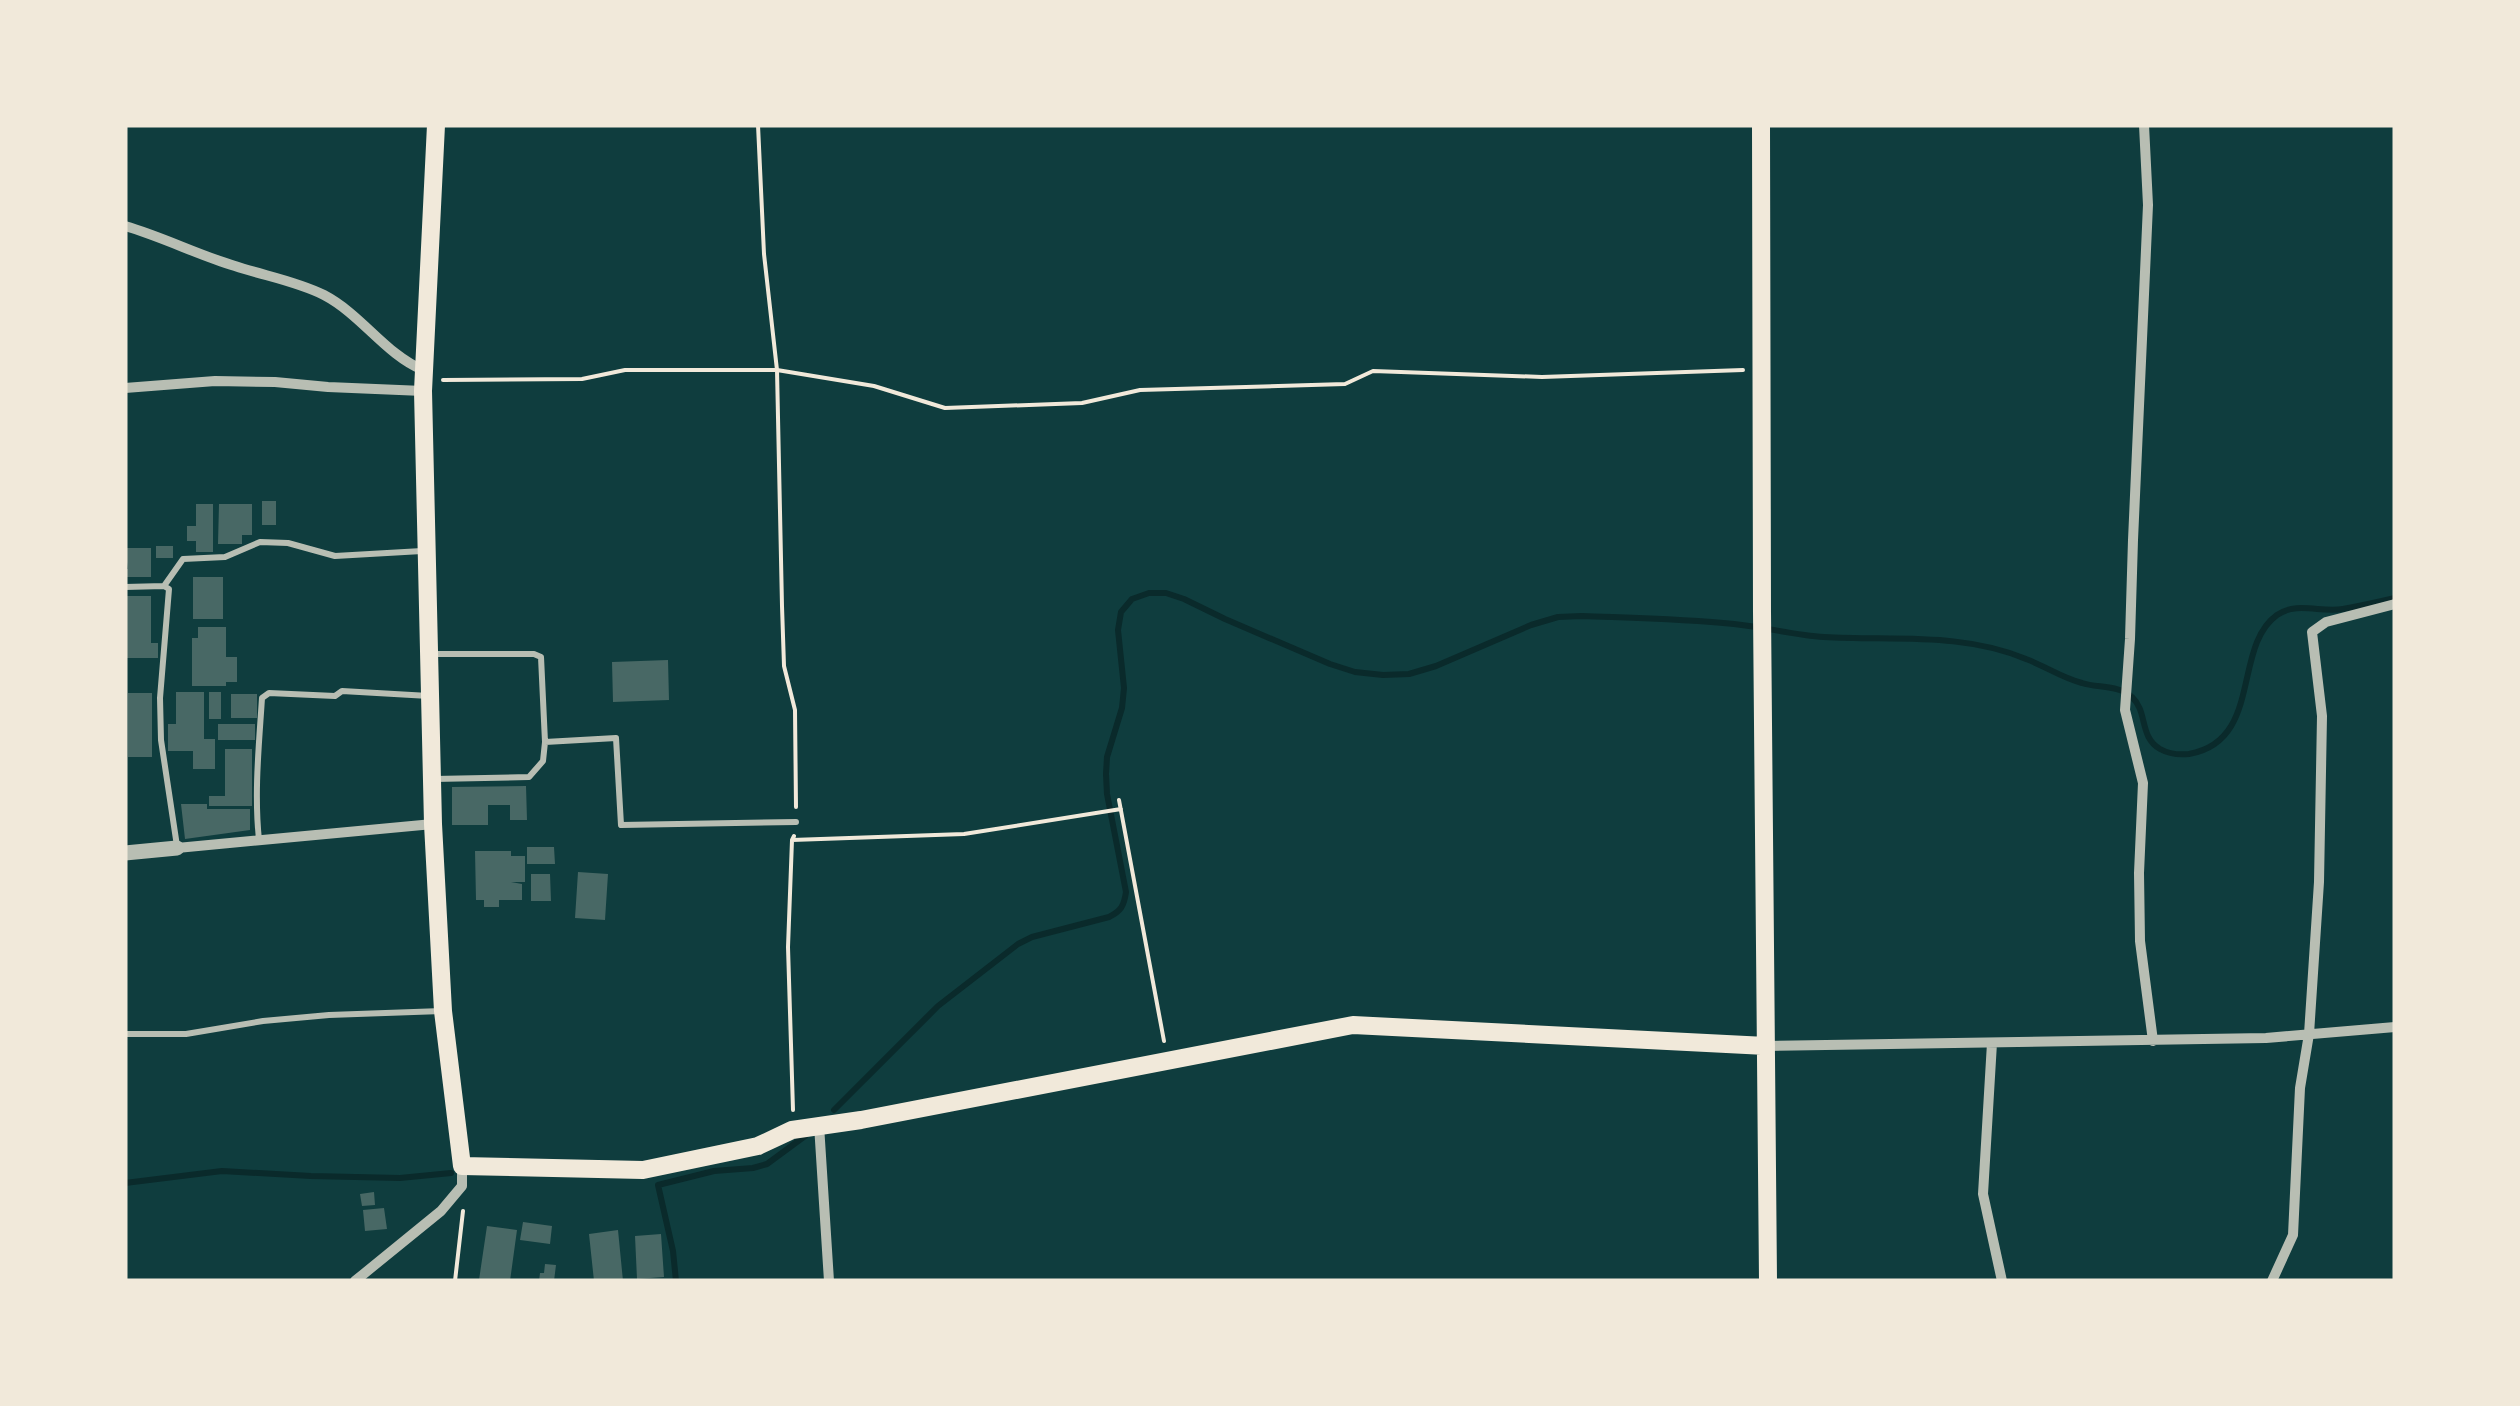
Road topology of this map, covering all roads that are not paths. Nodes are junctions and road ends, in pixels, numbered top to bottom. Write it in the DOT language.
graph roads {
  1 [pos="436,125"];
  2 [pos="1761,125"];
  3 [pos="2144,125"];
  4 [pos="125,226"];
  5 [pos="423,380"];
  6 [pos="125,388"];
  7 [pos="428,551"];
  8 [pos="164,586"];
  9 [pos="125,587"];
  10 [pos="2395,604"];
  11 [pos="430,654"];
  12 [pos="430,696"];
  13 [pos="545,742"];
  14 [pos="432,779"];
  15 [pos="796,822"];
  16 [pos="433,824"];
  17 [pos="260,840"];
  18 [pos="177,848"];
  19 [pos="125,852"];
  20 [pos="443,1011"];
  21 [pos="2395,1027"];
  22 [pos="125,1034"];
  23 [pos="2309,1034"];
  24 [pos="2153,1041"];
  25 [pos="1992,1042"];
  26 [pos="1766,1046"];
  27 [pos="819,1125"];
  28 [pos="462,1166"];
  29 [pos="355,1281"];
  30 [pos="829,1281"];
  31 [pos="1768,1281"];
  32 [pos="2002,1281"];
  33 [pos="2272,1281"];
  1 -- 5 [label="main road"];
  2 -- 26 [label="main road"];
  3 -- 24 [label="street"];
  4 -- 5 [label="street"];
  5 -- 6 [label="street"];
  5 -- 7 [label="main road"];
  7 -- 8 [label="lane"];
  7 -- 11 [label="main road"];
  8 -- 9 [label="lane"];
  8 -- 18 [label="lane"];
  10 -- 23 [label="street"];
  11 -- 12 [label="main road"];
  11 -- 13 [label="lane"];
  12 -- 14 [label="main road"];
  12 -- 17 [label="lane"];
  13 -- 14 [label="lane"];
  13 -- 15 [label="lane"];
  14 -- 16 [label="main road"];
  16 -- 17 [label="street"];
  16 -- 20 [label="main road"];
  17 -- 18 [label="street"];
  18 -- 19 [label="street"];
  20 -- 22 [label="lane"];
  20 -- 28 [label="main road"];
  21 -- 23 [label="street"];
  23 -- 24 [label="street"];
  23 -- 33 [label="street"];
  24 -- 25 [label="street"];
  25 -- 26 [label="street"];
  25 -- 32 [label="street"];
  26 -- 27 [label="main road"];
  26 -- 31 [label="main road"];
  27 -- 28 [label="main road"];
  27 -- 30 [label="street"];
  28 -- 29 [label="street"];
}
